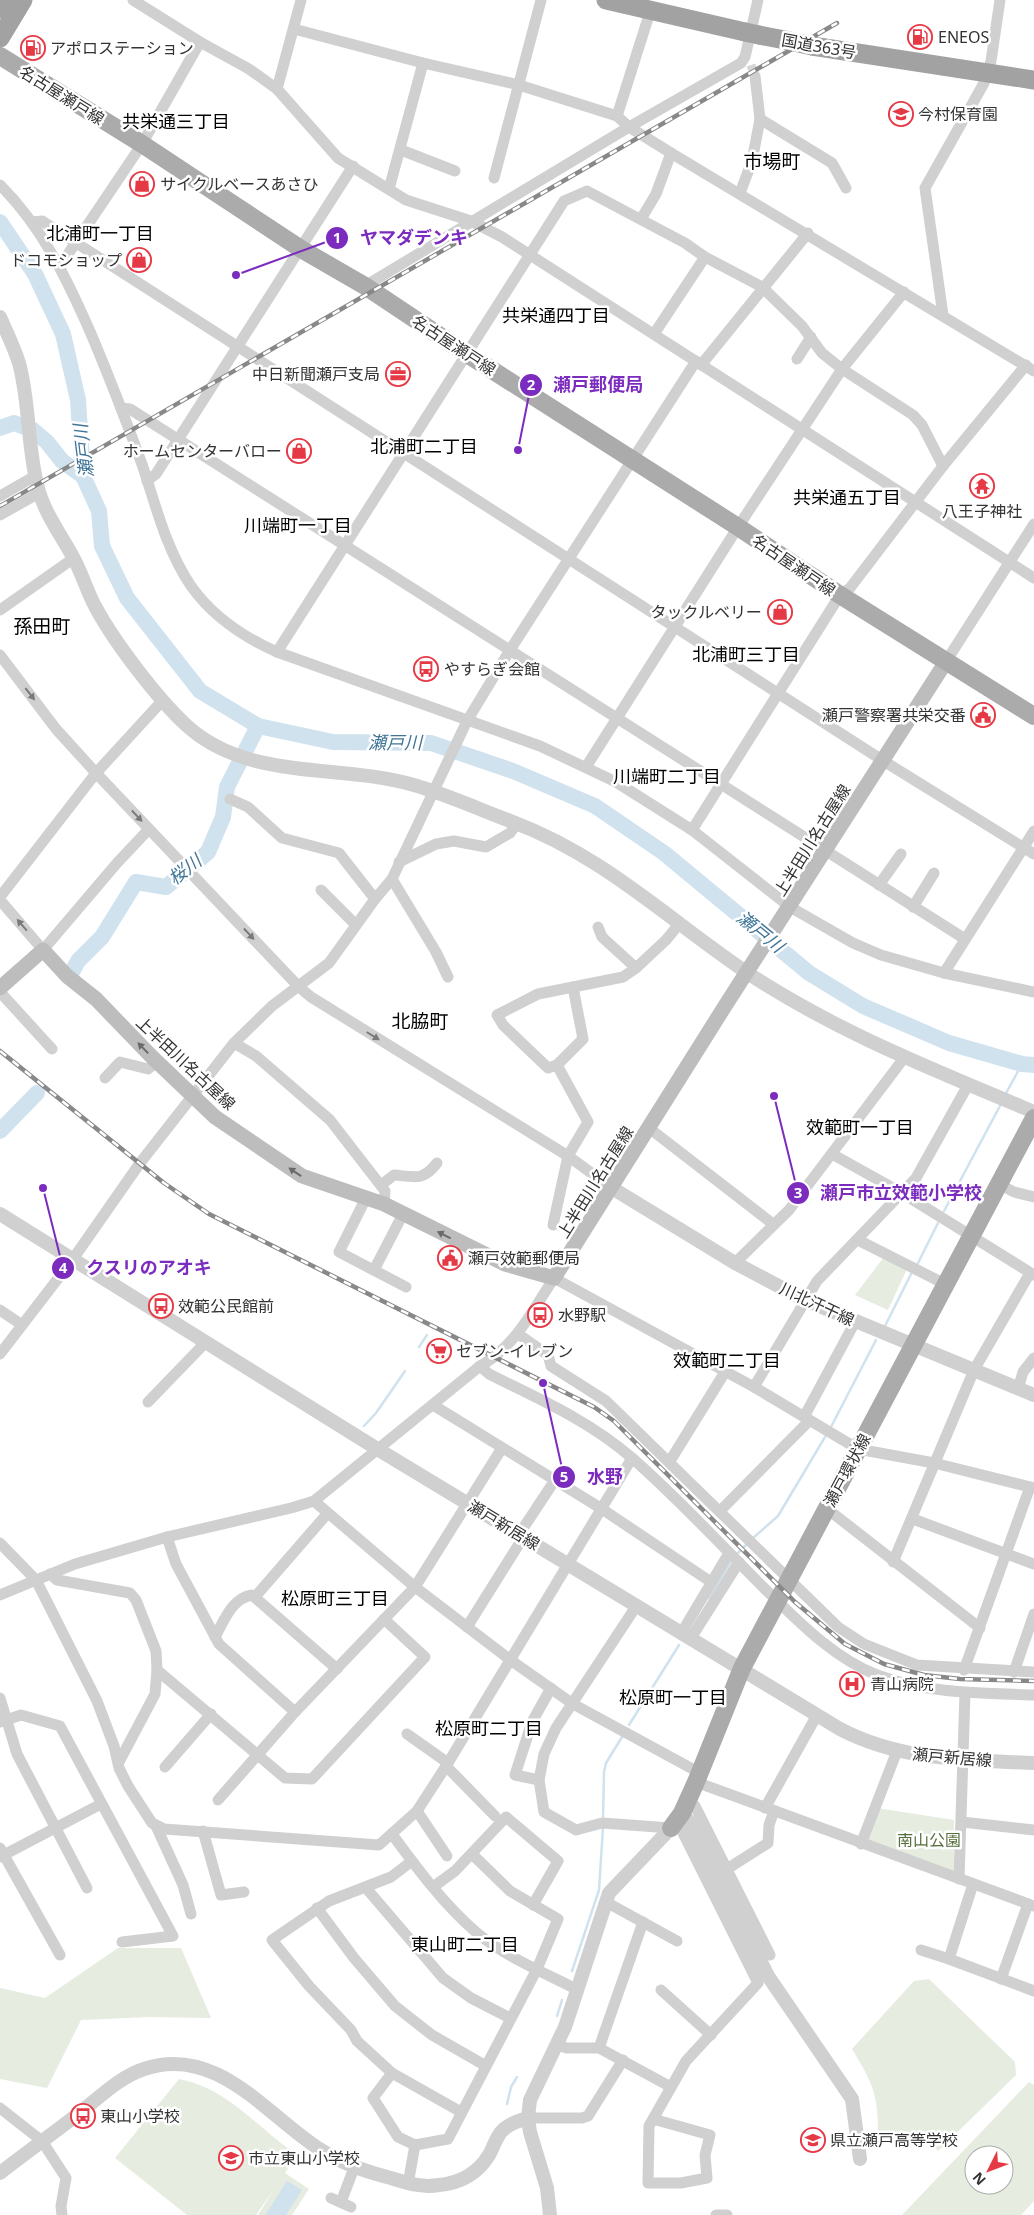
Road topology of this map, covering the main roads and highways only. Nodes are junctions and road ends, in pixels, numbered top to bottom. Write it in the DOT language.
graph roads {
  1 [pos="6,0"];
  2 [pos="23,0"];
  3 [pos="606,0"];
  4 [pos="0,9"];
  5 [pos="0,38"];
  6 [pos="0,56"];
  7 [pos="1034,80"];
  8 [pos="947,660"];
  9 [pos="1034,716"];
  10 [pos="0,988"];
  11 [pos="1034,1118"];
  12 [pos="680,1815"];
  1 -- 4 [label="highway"];
  2 -- 5 [label="highway"];
  3 -- 7 [label="highway, 国道363号, bridge"];
  6 -- 8 [label="main road, 名古屋瀬戸線"];
  8 -- 9 [label="main road, 名古屋瀬戸線"];
  8 -- 10 [label="main road, 上半田川名古屋線, one-way"];
  11 -- 12 [label="main road, 瀬戸環状線"];
}
